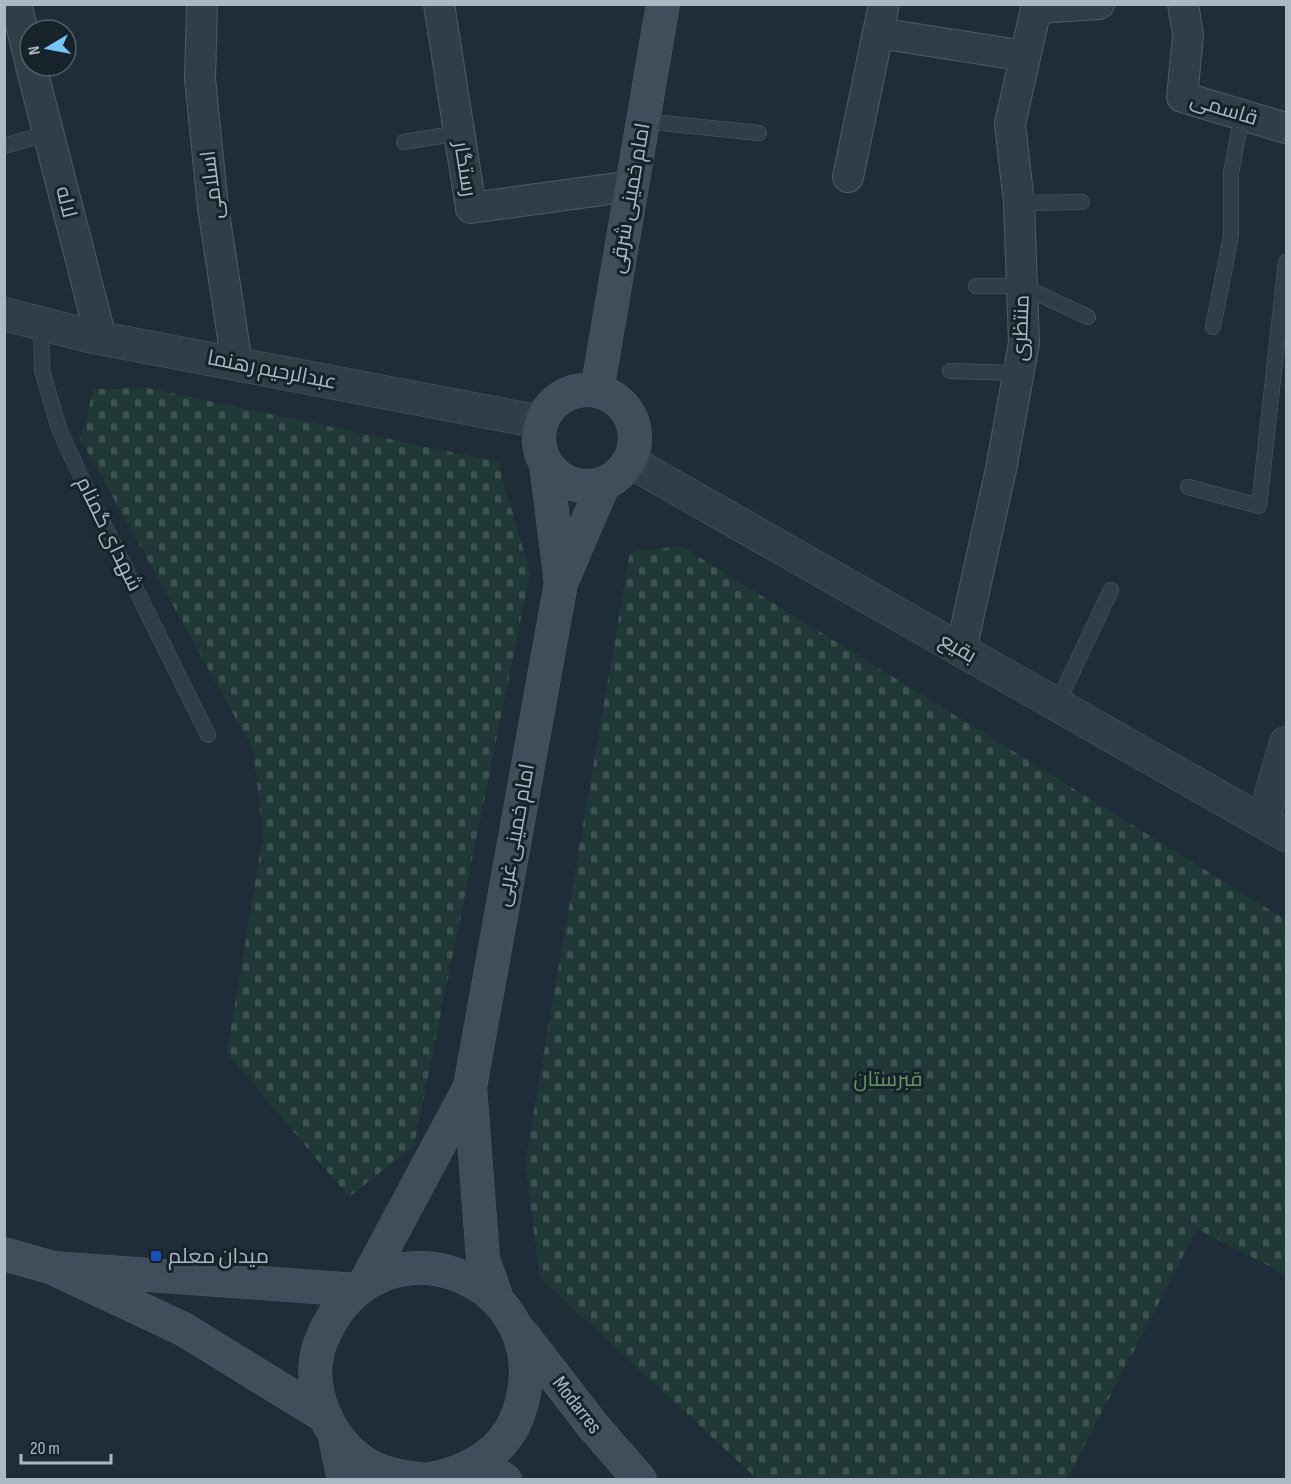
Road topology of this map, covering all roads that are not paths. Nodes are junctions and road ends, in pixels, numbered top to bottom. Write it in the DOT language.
graph roads {
  1 [pos="202,4"];
  2 [pos="439,4"];
  3 [pos="663,4"];
  4 [pos="1099,4"];
  5 [pos="1183,4"];
  6 [pos="1038,6"];
  7 [pos="881,19"];
  8 [pos="1025,56"];
  9 [pos="35,78"];
  10 [pos="1242,115"];
  11 [pos="643,122"];
  12 [pos="1287,128"];
  13 [pos="49,133"];
  14 [pos="459,133"];
  15 [pos="759,134"];
  16 [pos="404,142"];
  17 [pos="4,146"];
  18 [pos="848,177"];
  19 [pos="632,186"];
  20 [pos="1082,202"];
  21 [pos="1019,203"];
  22 [pos="1287,262"];
  23 [pos="976,286"];
  24 [pos="1022,286"];
  25 [pos="4,314"];
  26 [pos="1088,317"];
  27 [pos="41,323"];
  28 [pos="1213,327"];
  29 [pos="101,338"];
  30 [pos="237,364"];
  31 [pos="950,370"];
  32 [pos="1019,373"];
  33 [pos="597,391"];
  34 [pos="541,422"];
  35 [pos="629,461"];
  36 [pos="546,464"];
  37 [pos="604,483"];
  38 [pos="1188,487"];
  39 [pos="561,583"];
  40 [pos="1111,590"];
  41 [pos="961,650"];
  42 [pos="1057,704"];
  43 [pos="208,735"];
  44 [pos="1287,743"];
  45 [pos="1275,828"];
  46 [pos="470,1087"];
  47 [pos="4,1254"];
  48 [pos="53,1268"];
  49 [pos="360,1288"];
  50 [pos="497,1299"];
  51 [pos="516,1327"];
  52 [pos="330,1425"];
  53 [pos="479,1472"];
  54 [pos="344,1479"];
  55 [pos="426,1479"];
  56 [pos="640,1479"];
  1 -- 30 [label="street, اسلامی"];
  2 -- 14 [label="street, رستگار"];
  3 -- 11 [label="main road, امام خمینی شرقی"];
  4 -- 6 [label="street"];
  5 -- 10 [label="street, قاسمی"];
  6 -- 8 [label="street, منتظری"];
  7 -- 8 [label="street"];
  7 -- 18 [label="street"];
  8 -- 21 [label="street, منتظری"];
  9 -- 13 [label="street, لاله"];
  10 -- 12 [label="street, قاسمی"];
  10 -- 28 [label="lane"];
  11 -- 15 [label="lane"];
  11 -- 19 [label="main road, امام خمینی شرقی"];
  13 -- 17 [label="lane"];
  13 -- 29 [label="street, لاله"];
  14 -- 16 [label="lane"];
  14 -- 19 [label="street, رستگار"];
  19 -- 33 [label="main road, امام خمینی شرقی"];
  20 -- 21 [label="lane"];
  21 -- 24 [label="street, منتظری"];
  22 -- 38 [label="lane"];
  23 -- 24 [label="lane"];
  24 -- 26 [label="lane"];
  24 -- 32 [label="street, منتظری"];
  25 -- 27 [label="street, عبدالرحیم رهنما"];
  27 -- 29 [label="street, عبدالرحیم رهنما"];
  27 -- 43 [label="lane, شهدای گمنام"];
  29 -- 30 [label="street, عبدالرحیم رهنما"];
  30 -- 34 [label="street, عبدالرحیم رهنما"];
  31 -- 32 [label="lane"];
  32 -- 41 [label="street, منتظری"];
  33 -- 34 [label="main road"];
  33 -- 35 [label="main road"];
  34 -- 36 [label="main road"];
  35 -- 37 [label="main road"];
  35 -- 41 [label="street, بقیع"];
  36 -- 37 [label="main road"];
  36 -- 39 [label="main road, امام خمینی غربی"];
  37 -- 39 [label="main road, امام خمینی غربی"];
  39 -- 46 [label="main road, امام خمینی غربی"];
  40 -- 42 [label="lane"];
  41 -- 42 [label="street, بقیع"];
  42 -- 45 [label="street, بقیع"];
  44 -- 45 [label="street"];
  46 -- 49 [label="main road, امام خمینی غربی"];
  46 -- 50 [label="main road, امام خمینی غربی"];
  47 -- 48 [label="main road"];
  48 -- 49 [label="main road"];
  48 -- 52 [label="main road"];
  49 -- 50 [label="main road"];
  49 -- 52 [label="main road"];
  50 -- 51 [label="main road"];
  51 -- 53 [label="main road"];
  51 -- 56 [label="main road, Modarres"];
  52 -- 54 [label="main road"];
  52 -- 55 [label="main road"];
  53 -- 55 [label="main road"];
}
